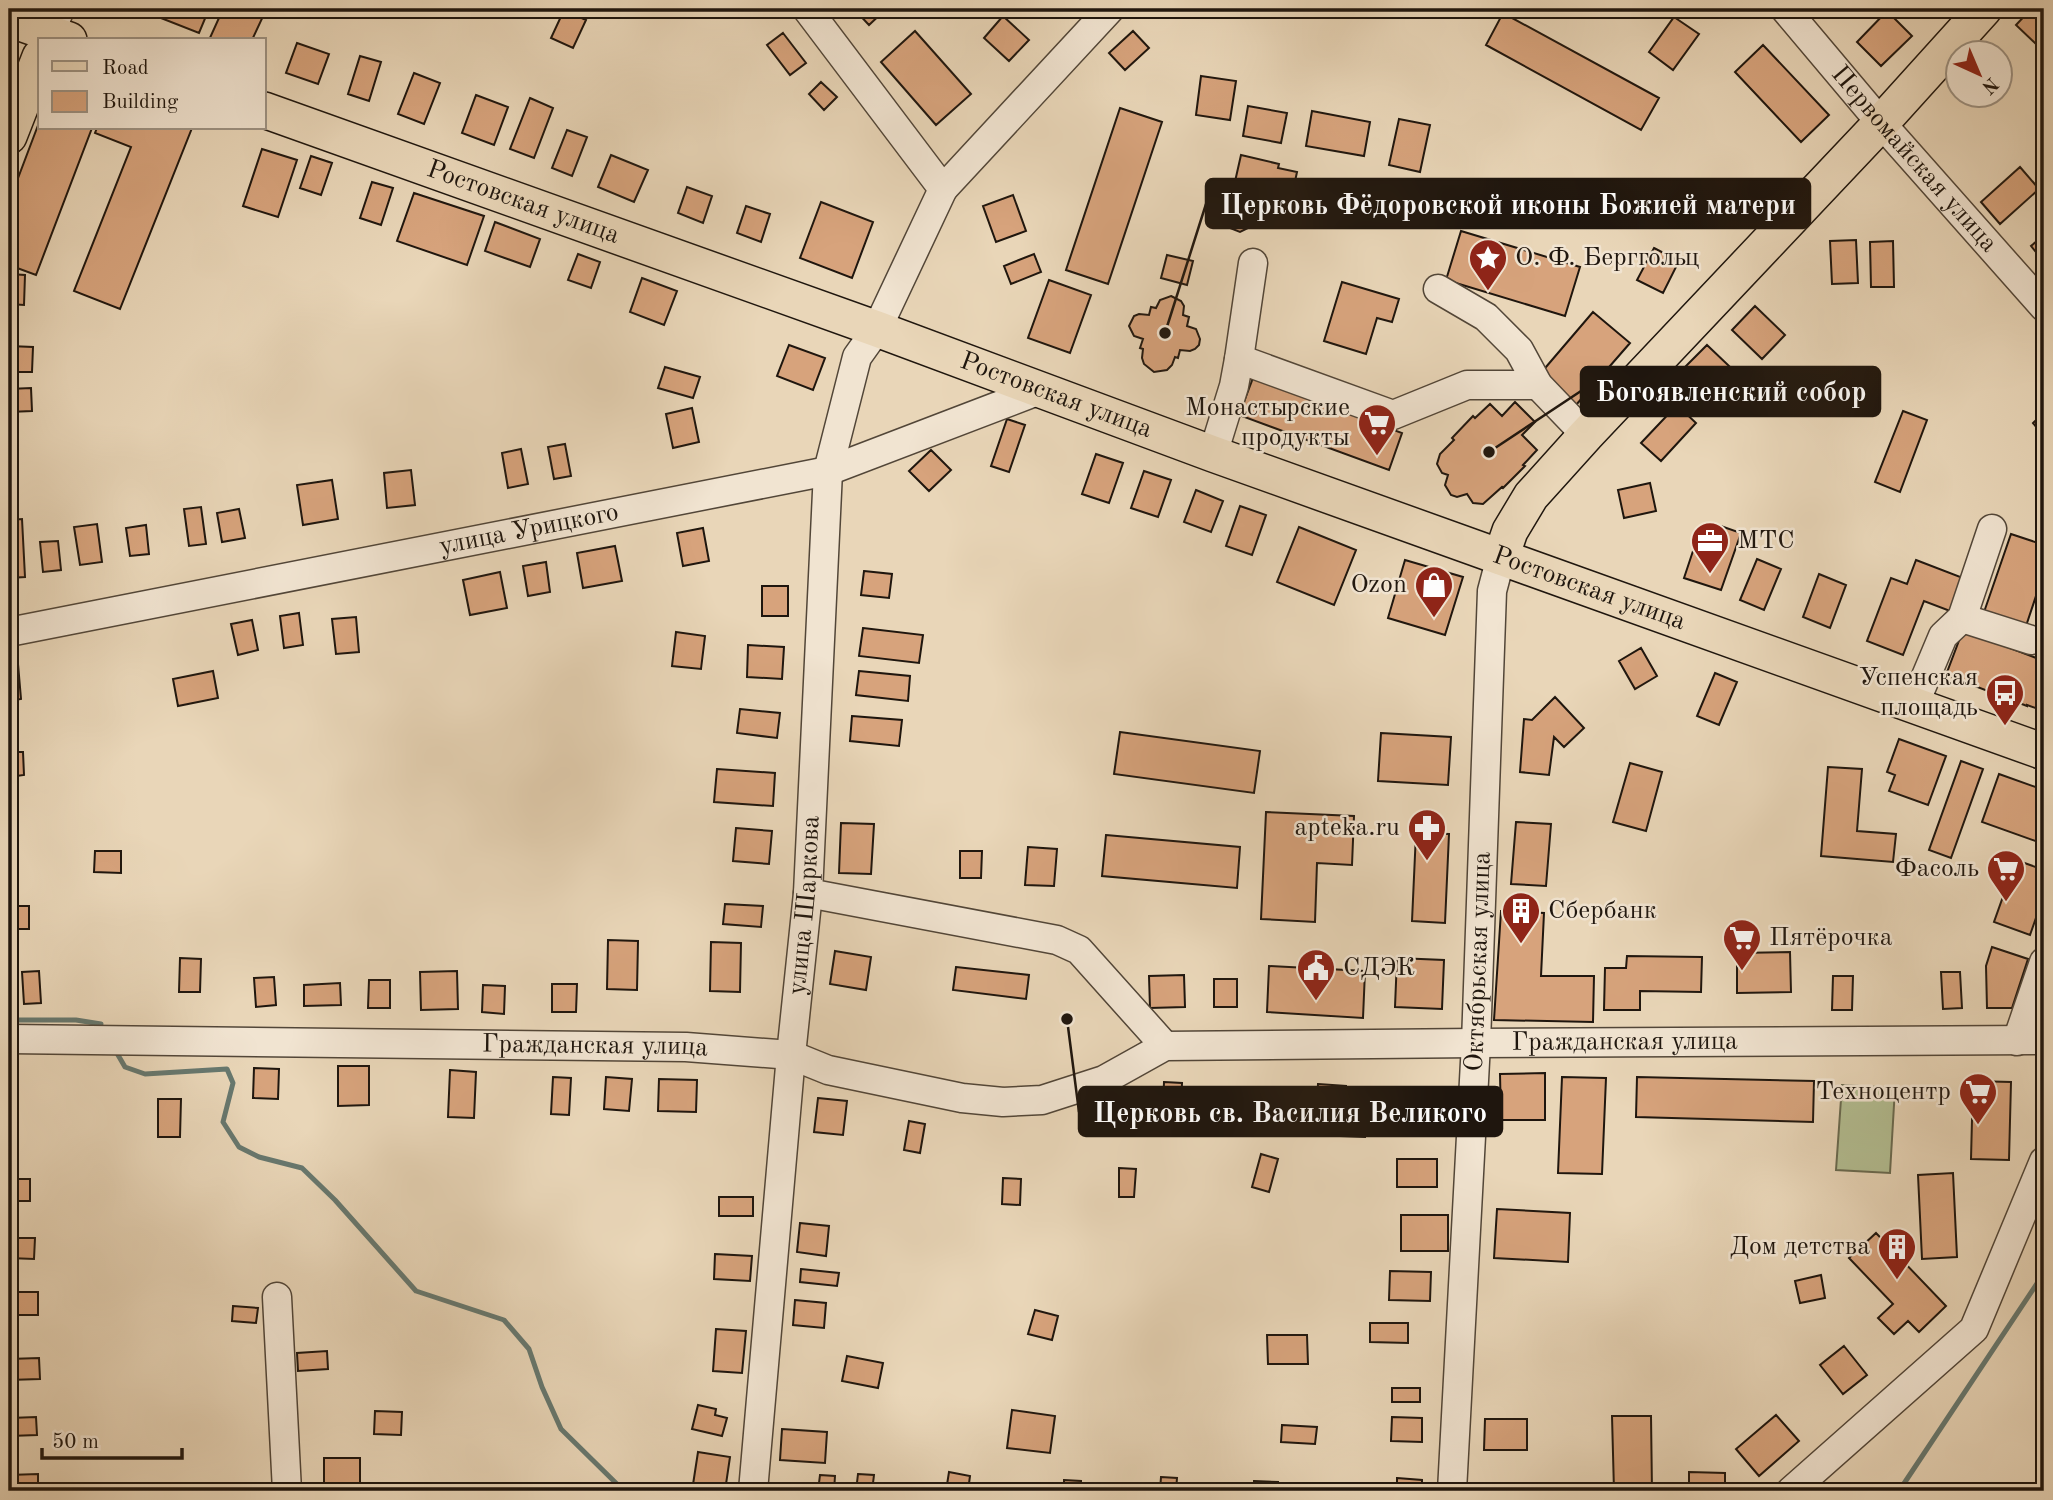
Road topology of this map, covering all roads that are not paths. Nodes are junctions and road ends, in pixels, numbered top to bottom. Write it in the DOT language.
graph roads {
  1 [pos="807,9"];
  2 [pos="1110,9"];
  3 [pos="1785,9"];
  4 [pos="1984,9"];
  5 [pos="9,19"];
  6 [pos="53,36"];
  7 [pos="38,70"];
  8 [pos="266,111"];
  9 [pos="1881,123"];
  10 [pos="9,136"];
  11 [pos="943,190"];
  12 [pos="1253,263"];
  13 [pos="1438,289"];
  14 [pos="2044,307"];
  15 [pos="877,329"];
  16 [pos="1239,359"];
  17 [pos="1538,385"];
  18 [pos="1040,390"];
  19 [pos="1586,435"];
  20 [pos="1213,454"];
  21 [pos="828,471"];
  22 [pos="1992,529"];
  23 [pos="1501,557"];
  24 [pos="1962,618"];
  25 [pos="9,632"];
  26 [pos="2031,640"];
  27 [pos="1914,705"];
  28 [pos="2044,752"];
  29 [pos="808,893"];
  30 [pos="2044,962"];
  31 [pos="9,1039"];
  32 [pos="2030,1040"];
  33 [pos="1476,1043"];
  34 [pos="1165,1046"];
  35 [pos="791,1055"];
  36 [pos="2044,1161"];
  37 [pos="277,1297"];
  38 [pos="287,1491"];
  39 [pos="753,1491"];
  40 [pos="1452,1491"];
  41 [pos="1791,1491"];
  1 -- 11 [label="street"];
  2 -- 11 [label="street, улица Шаркова"];
  3 -- 9 [label="street, Первомайская улица"];
  4 -- 9 [label="main road"];
  5 -- 6 [label="main road"];
  7 -- 10 [label="main road"];
  8 -- 15 [label="main road, Ростовская улица"];
  9 -- 14 [label="street, Первомайская улица"];
  9 -- 19 [label="main road"];
  11 -- 15 [label="street, улица Шаркова"];
  12 -- 16 [label="street"];
  13 -- 17 [label="street"];
  15 -- 18 [label="main road, Ростовская улица"];
  15 -- 21 [label="street, улица Шаркова"];
  16 -- 17 [label="street"];
  16 -- 20 [label="street"];
  17 -- 19 [label="street"];
  18 -- 20 [label="main road, Ростовская улица"];
  18 -- 21 [label="street, улица Урицкого"];
  19 -- 23 [label="main road"];
  20 -- 23 [label="main road, Ростовская улица"];
  21 -- 25 [label="street, улица Урицкого"];
  21 -- 29 [label="street, улица Шаркова"];
  22 -- 24 [label="street"];
  23 -- 27 [label="main road, Ростовская улица"];
  23 -- 33 [label="street, Октябрьская улица"];
  24 -- 26 [label="street"];
  24 -- 27 [label="street"];
  27 -- 28 [label="main road, Ростовская улица"];
  29 -- 34 [label="street"];
  29 -- 35 [label="street, улица Шаркова"];
  30 -- 32 [label="street"];
  31 -- 35 [label="street, Гражданская улица"];
  32 -- 33 [label="street, Гражданская улица"];
  33 -- 34 [label="street, Гражданская улица"];
  33 -- 40 [label="street, Октябрьская улица"];
  34 -- 35 [label="street, Гражданская улица"];
  35 -- 39 [label="street, улица Шаркова"];
  36 -- 41 [label="street"];
  37 -- 38 [label="street"];
}
